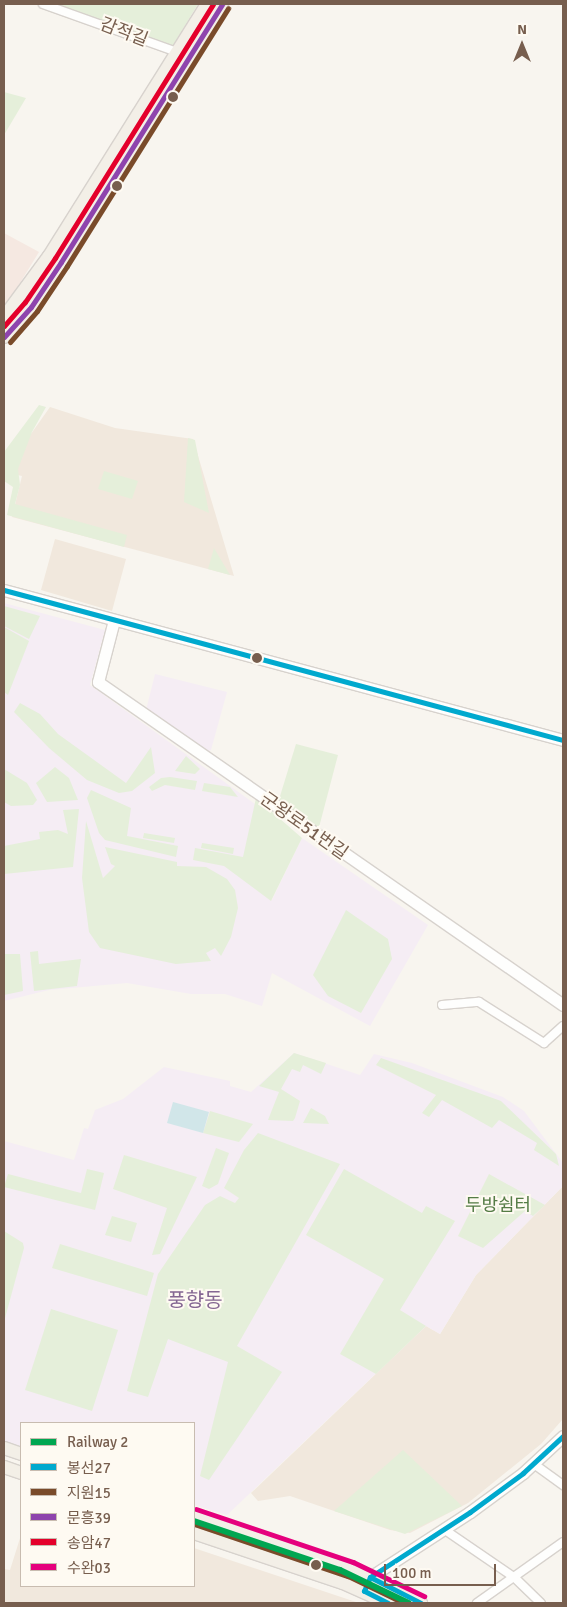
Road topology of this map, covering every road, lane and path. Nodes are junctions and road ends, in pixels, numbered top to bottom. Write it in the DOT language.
graph roads {
  1 [pos="43,4"];
  2 [pos="207,4"];
  3 [pos="222,4"];
  4 [pos="176,52"];
  5 [pos="4,317"];
  6 [pos="4,337"];
  7 [pos="4,590"];
  8 [pos="114,620"];
  9 [pos="563,740"];
  10 [pos="442,1005"];
  11 [pos="563,1005"];
  12 [pos="563,1026"];
  13 [pos="563,1436"];
  14 [pos="4,1448"];
  15 [pos="20,1454"];
  16 [pos="534,1464"];
  17 [pos="4,1467"];
  18 [pos="20,1473"];
  19 [pos="563,1485"];
  20 [pos="195,1516"];
  21 [pos="445,1530"];
  22 [pos="195,1533"];
  23 [pos="563,1542"];
  24 [pos="370,1577"];
  25 [pos="515,1578"];
  26 [pos="364,1591"];
  27 [pos="388,1603"];
  28 [pos="421,1603"];
  29 [pos="477,1603"];
  30 [pos="541,1603"];
  1 -- 4 [label="street, 감적길"];
  2 -- 4 [label="main road"];
  3 -- 6 [label="main road"];
  4 -- 5 [label="main road"];
  7 -- 8 [label="main road"];
  8 -- 9 [label="main road"];
  8 -- 11 [label="main road, 군왕로51번길"];
  10 -- 12 [label="street"];
  13 -- 16 [label="main road"];
  14 -- 15 [label="main road"];
  16 -- 19 [label="street"];
  16 -- 21 [label="main road"];
  17 -- 18 [label="main road"];
  20 -- 24 [label="main road"];
  21 -- 24 [label="main road"];
  21 -- 25 [label="street"];
  22 -- 26 [label="main road"];
  23 -- 25 [label="street"];
  24 -- 26 [label="main road"];
  24 -- 28 [label="main road"];
  25 -- 29 [label="street"];
  25 -- 30 [label="street"];
  26 -- 27 [label="main road"];
}
